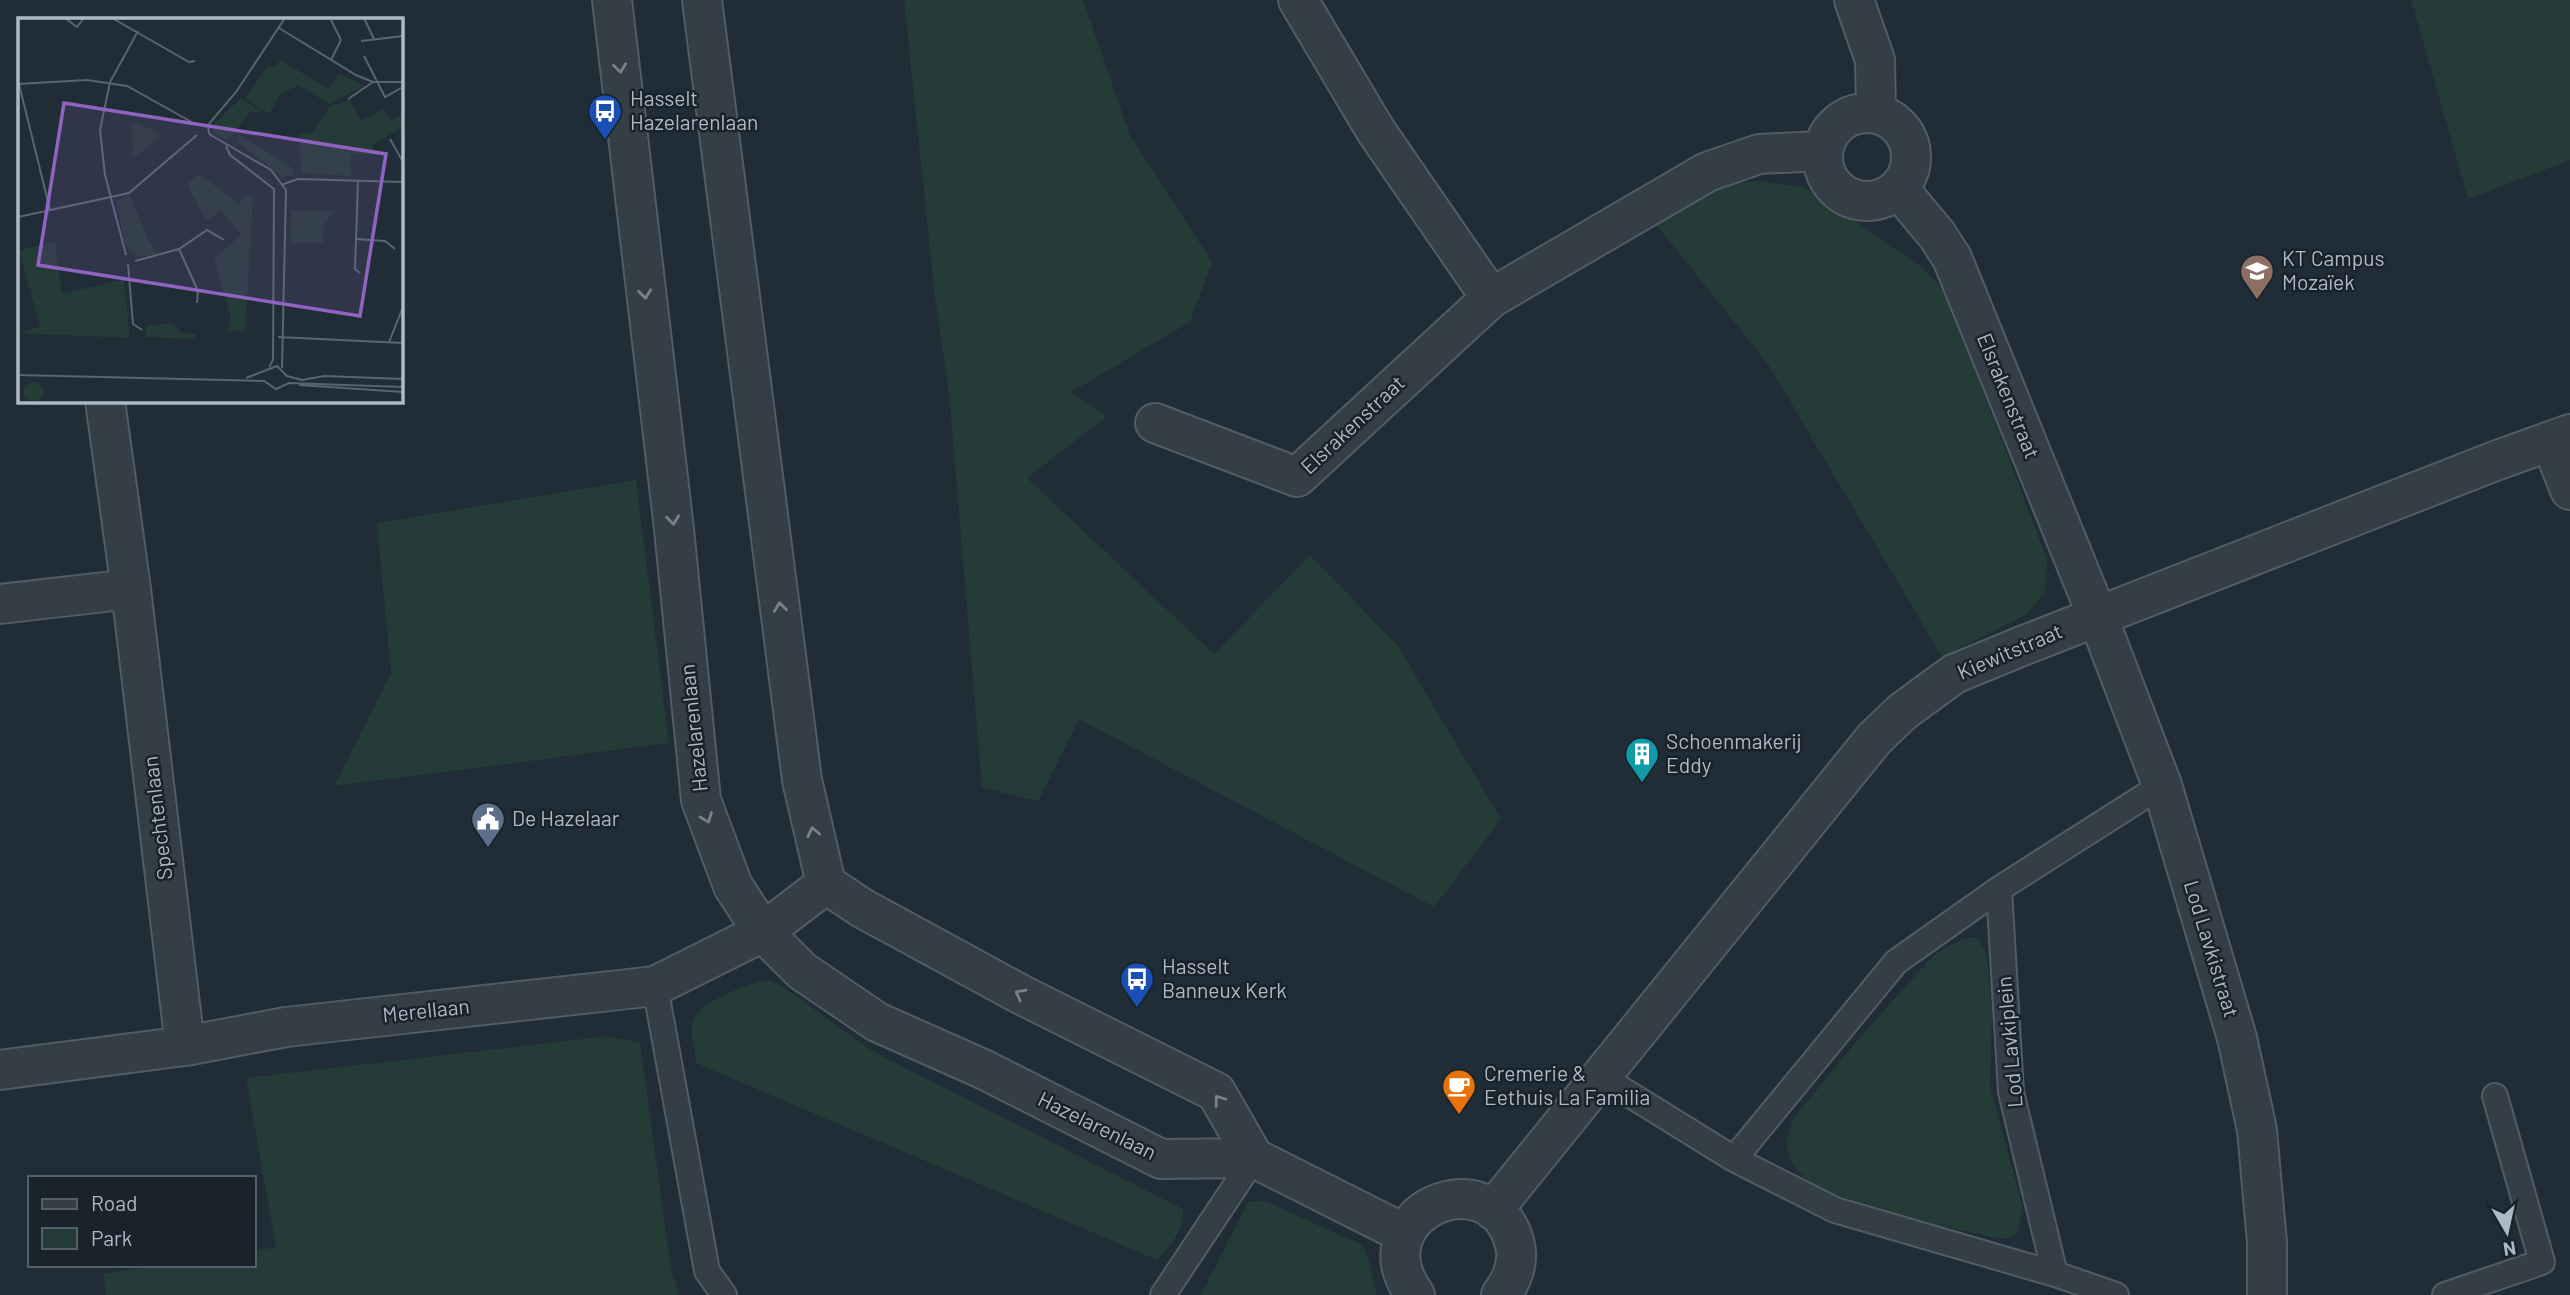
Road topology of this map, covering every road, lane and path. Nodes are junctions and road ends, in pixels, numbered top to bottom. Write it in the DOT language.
graph roads {
  1 [pos="612,0"];
  2 [pos="702,0"];
  3 [pos="1298,0"];
  4 [pos="1854,0"];
  5 [pos="1876,113"];
  6 [pos="1823,151"];
  7 [pos="1898,188"];
  8 [pos="1491,298"];
  9 [pos="105,402"];
  10 [pos="1155,423"];
  11 [pos="2561,438"];
  12 [pos="2570,490"];
  13 [pos="131,589"];
  14 [pos="0,604"];
  15 [pos="2097,615"];
  16 [pos="2162,785"];
  17 [pos="826,884"];
  18 [pos="2000,889"];
  19 [pos="762,932"];
  20 [pos="655,986"];
  21 [pos="185,1046"];
  22 [pos="0,1070"];
  23 [pos="1600,1076"];
  24 [pos="2495,1096"];
  25 [pos="1255,1158"];
  26 [pos="1734,1159"];
  27 [pos="1493,1210"];
  28 [pos="1405,1234"];
  29 [pos="2055,1274"];
  30 [pos="1516,1292"];
  31 [pos="724,1295"];
  32 [pos="1163,1295"];
  33 [pos="1415,1295"];
  34 [pos="2116,1295"];
  35 [pos="2267,1295"];
  36 [pos="2445,1295"];
  1 -- 19 [label="street, Hazelarenlaan, one-way"];
  17 -- 2 [label="street, one-way"];
  3 -- 8 [label="street"];
  4 -- 5 [label="street"];
  5 -- 6 [label="street"];
  5 -- 7 [label="street"];
  6 -- 7 [label="street"];
  6 -- 8 [label="street, Elsrakenstraat"];
  7 -- 15 [label="street, Elsrakenstraat"];
  8 -- 10 [label="street, Elsrakenstraat"];
  9 -- 13 [label="street, Spechtenlaan"];
  11 -- 12 [label="street"];
  11 -- 15 [label="street, Kiewitstraat"];
  13 -- 14 [label="street"];
  13 -- 21 [label="street, Spechtenlaan"];
  15 -- 16 [label="street, Lod Lavkistraat"];
  15 -- 23 [label="street, Kiewitstraat"];
  16 -- 18 [label="lane"];
  16 -- 35 [label="street, Lod Lavkistraat"];
  17 -- 19 [label="street, Merellaan"];
  25 -- 17 [label="street, one-way"];
  18 -- 26 [label="lane"];
  18 -- 29 [label="lane, Lod Lavkiplein"];
  19 -- 20 [label="street, Merellaan"];
  19 -- 25 [label="street, Hazelarenlaan"];
  20 -- 21 [label="street, Merellaan"];
  20 -- 31 [label="lane"];
  21 -- 22 [label="street, Merellaan"];
  23 -- 26 [label="lane"];
  23 -- 27 [label="street, Kiewitstraat"];
  24 -- 36 [label="lane"];
  25 -- 28 [label="street, Hazelarenlaan"];
  25 -- 32 [label="lane"];
  26 -- 29 [label="lane"];
  27 -- 28 [label="street"];
  27 -- 30 [label="street"];
  28 -- 33 [label="street"];
  29 -- 34 [label="lane"];
}
